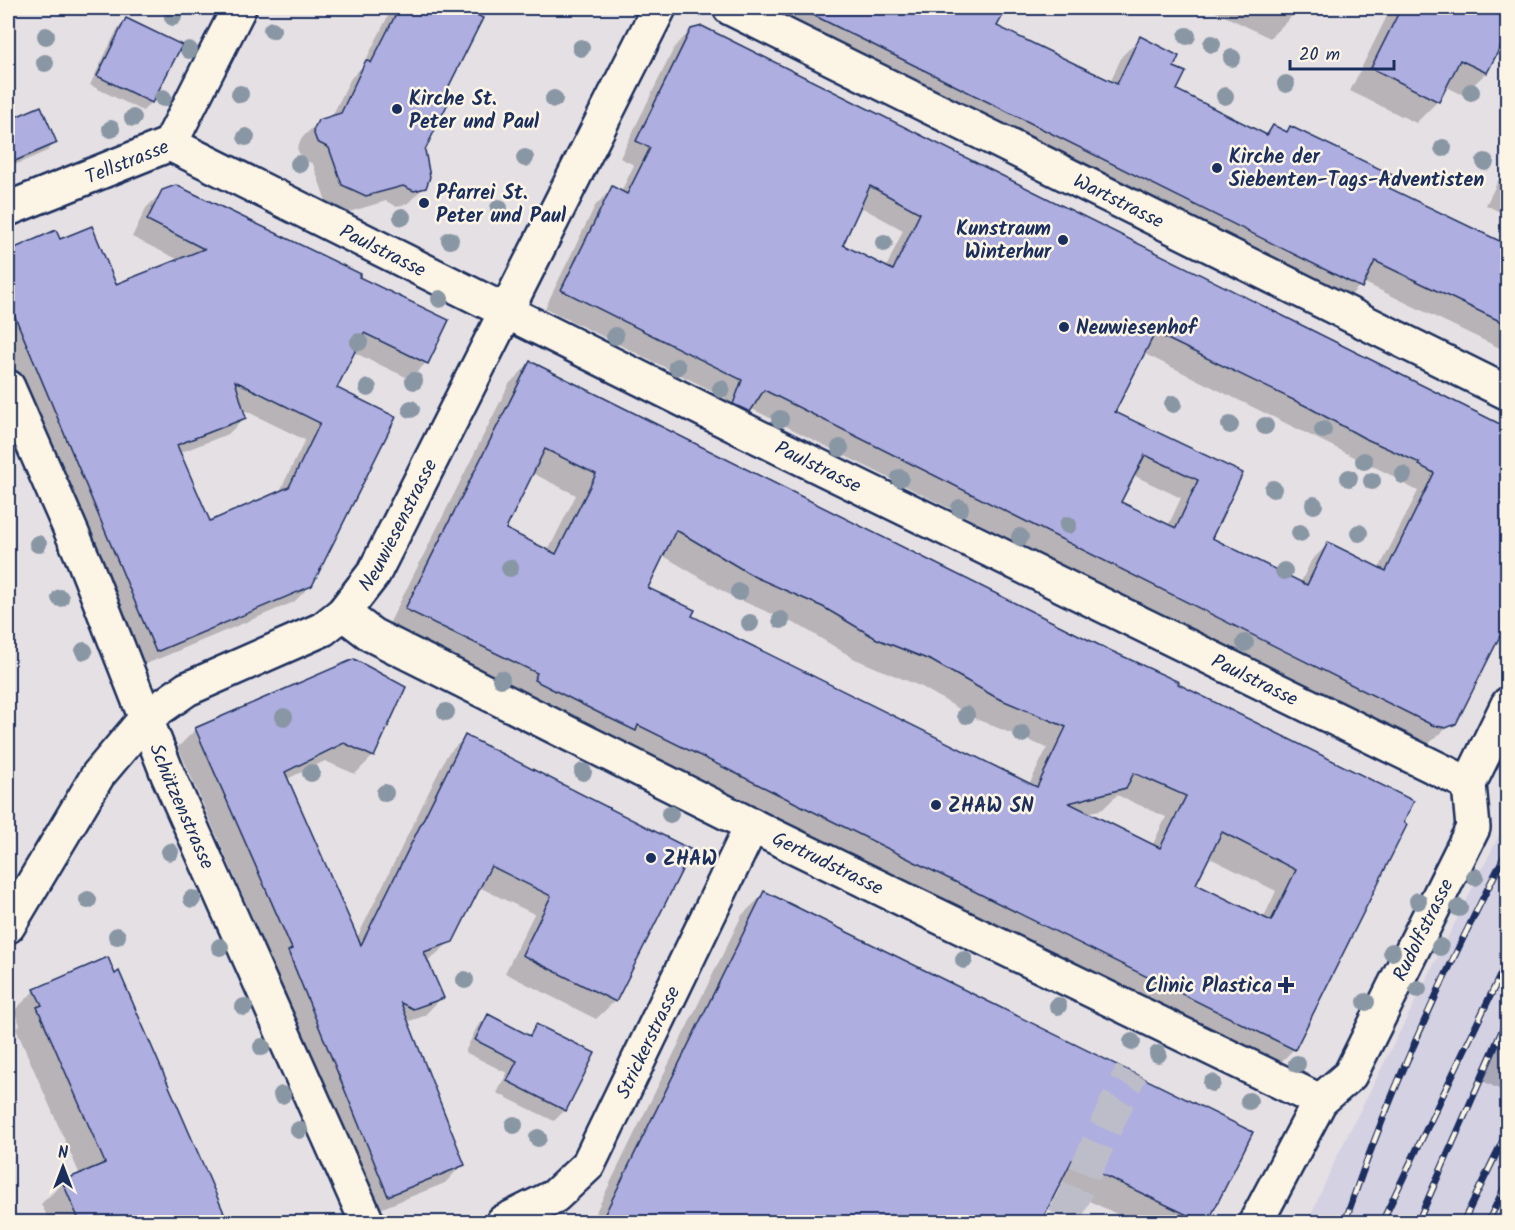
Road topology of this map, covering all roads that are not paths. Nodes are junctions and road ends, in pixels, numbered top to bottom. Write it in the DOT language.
graph roads {
  1 [pos="239,8"];
  2 [pos="659,8"];
  3 [pos="730,8"];
  4 [pos="170,144"];
  5 [pos="8,208"];
  6 [pos="505,309"];
  7 [pos="8,387"];
  8 [pos="1508,393"];
  9 [pos="343,613"];
  10 [pos="1508,704"];
  11 [pos="147,717"];
  12 [pos="1469,784"];
  13 [pos="752,825"];
  14 [pos="8,926"];
  15 [pos="1320,1101"];
  16 [pos="367,1222"];
  17 [pos="502,1222"];
  18 [pos="1256,1222"];
  1 -- 4 [label="street, Tellstrasse"];
  2 -- 6 [label="street, Neuwiesenstrasse"];
  3 -- 8 [label="street, Wartstrasse"];
  4 -- 5 [label="street, Tellstrasse"];
  4 -- 6 [label="street, Paulstrasse"];
  6 -- 9 [label="street, Neuwiesenstrasse"];
  6 -- 12 [label="street, Paulstrasse"];
  7 -- 11 [label="street, Schützenstrasse"];
  9 -- 11 [label="street, Neuwiesenstrasse"];
  9 -- 13 [label="street, Gertrudstrasse"];
  10 -- 12 [label="street"];
  11 -- 14 [label="street, Neuwiesenstrasse"];
  11 -- 16 [label="street, Schützenstrasse"];
  12 -- 15 [label="street, Rudolfstrasse"];
  13 -- 15 [label="street, Gertrudstrasse"];
  13 -- 17 [label="street, Strickerstrasse"];
  15 -- 18 [label="street, Rudolfstrasse"];
}
